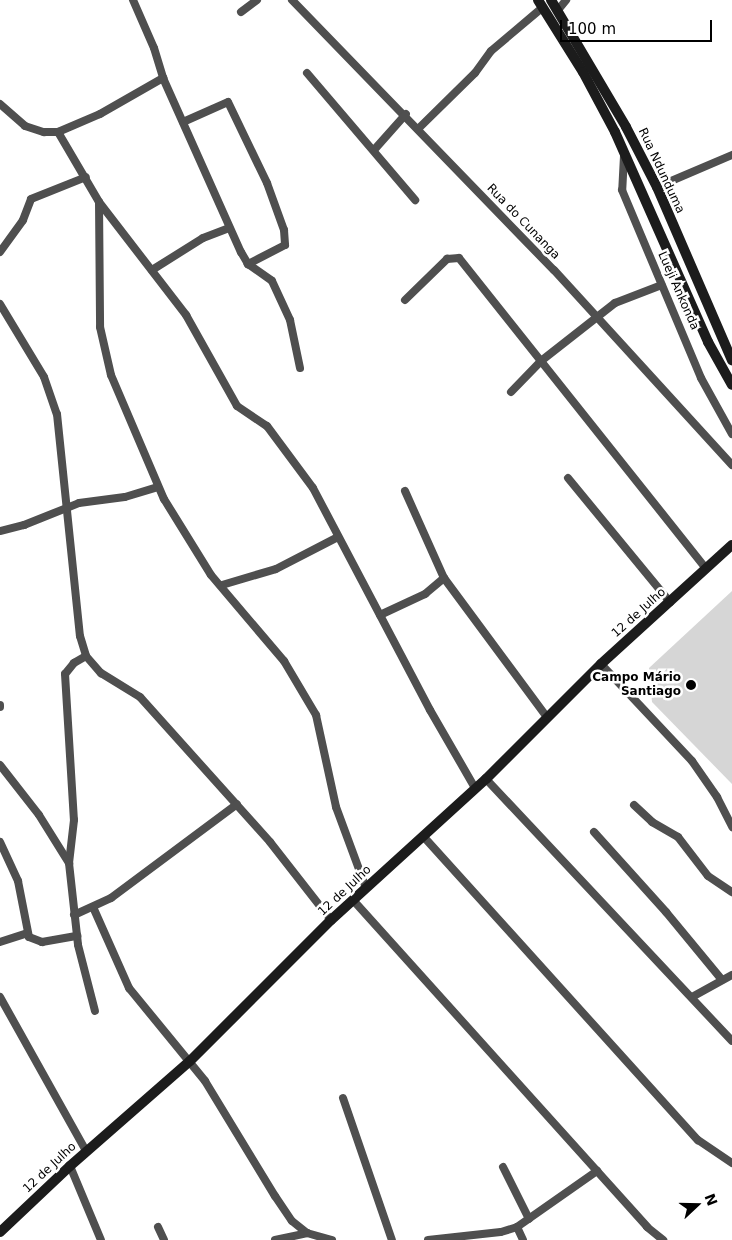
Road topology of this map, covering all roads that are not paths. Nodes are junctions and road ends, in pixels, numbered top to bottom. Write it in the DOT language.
graph roads {
  1 [pos="132,0"];
  2 [pos="257,0"];
  3 [pos="292,0"];
  4 [pos="551,0"];
  5 [pos="566,0"];
  6 [pos="540,4"];
  7 [pos="558,10"];
  8 [pos="241,12"];
  9 [pos="307,72"];
  10 [pos="163,78"];
  11 [pos="0,104"];
  12 [pos="406,114"];
  13 [pos="183,122"];
  14 [pos="418,129"];
  15 [pos="58,132"];
  16 [pos="374,150"];
  17 [pos="624,152"];
  18 [pos="732,155"];
  19 [pos="86,177"];
  20 [pos="657,187"];
  21 [pos="415,200"];
  22 [pos="99,202"];
  23 [pos="229,228"];
  24 [pos="0,252"];
  25 [pos="248,264"];
  26 [pos="152,270"];
  27 [pos="662,285"];
  28 [pos="405,300"];
  29 [pos="0,304"];
  30 [pos="595,318"];
  31 [pos="732,360"];
  32 [pos="541,361"];
  33 [pos="300,368"];
  34 [pos="732,385"];
  35 [pos="511,392"];
  36 [pos="732,434"];
  37 [pos="732,465"];
  38 [pos="568,478"];
  39 [pos="158,487"];
  40 [pos="405,490"];
  41 [pos="67,508"];
  42 [pos="0,531"];
  43 [pos="338,537"];
  44 [pos="732,545"];
  45 [pos="706,568"];
  46 [pos="444,578"];
  47 [pos="222,585"];
  48 [pos="670,602"];
  49 [pos="380,615"];
  50 [pos="86,656"];
  51 [pos="601,664"];
  52 [pos="547,717"];
  53 [pos="0,765"];
  54 [pos="486,779"];
  55 [pos="476,788"];
  56 [pos="237,804"];
  57 [pos="634,805"];
  58 [pos="732,827"];
  59 [pos="594,832"];
  60 [pos="423,836"];
  61 [pos="0,842"];
  62 [pos="69,863"];
  63 [pos="366,888"];
  64 [pos="732,892"];
  65 [pos="353,900"];
  66 [pos="93,907"];
  67 [pos="74,915"];
  68 [pos="331,920"];
  69 [pos="28,933"];
  70 [pos="77,936"];
  71 [pos="0,942"];
  72 [pos="732,975"];
  73 [pos="722,980"];
  74 [pos="0,997"];
  75 [pos="692,997"];
  76 [pos="95,1011"];
  77 [pos="732,1041"];
  78 [pos="190,1061"];
  79 [pos="343,1098"];
  80 [pos="86,1151"];
  81 [pos="732,1163"];
  82 [pos="70,1166"];
  83 [pos="502,1166"];
  84 [pos="597,1172"];
  85 [pos="529,1219"];
  86 [pos="158,1227"];
  87 [pos="517,1227"];
  88 [pos="0,1232"];
  89 [pos="307,1233"];
  90 [pos="458,1238"];
  91 [pos="314,1239"];
  92 [pos="101,1240"];
  93 [pos="164,1240"];
  94 [pos="275,1240"];
  95 [pos="332,1240"];
  96 [pos="392,1240"];
  97 [pos="428,1240"];
  98 [pos="522,1240"];
  99 [pos="663,1240"];
  1 -- 10 [label="street"];
  2 -- 8 [label="street"];
  3 -- 12 [label="street, Rua do Cunanga"];
  4 -- 7 [label="street, Rua Ndunduma"];
  5 -- 7 [label="street"];
  6 -- 14 [label="street"];
  6 -- 17 [label="street, Lueji Ankonda"];
  7 -- 20 [label="street, Rua Ndunduma"];
  9 -- 16 [label="street"];
  10 -- 13 [label="street"];
  10 -- 15 [label="street"];
  11 -- 15 [label="street"];
  12 -- 14 [label="street, Rua do Cunanga"];
  12 -- 16 [label="street"];
  13 -- 23 [label="street"];
  13 -- 25 [label="street"];
  14 -- 30 [label="street, Rua do Cunanga"];
  15 -- 19 [label="street"];
  16 -- 21 [label="street"];
  17 -- 27 [label="street, Lueji Ankonda"];
  17 -- 34 [label="street, Lueji Ankonda"];
  18 -- 20 [label="street"];
  19 -- 22 [label="street"];
  19 -- 24 [label="street"];
  20 -- 31 [label="street, Rua Ndunduma"];
  22 -- 26 [label="street"];
  22 -- 39 [label="street"];
  23 -- 25 [label="street"];
  23 -- 26 [label="street"];
  25 -- 33 [label="street"];
  26 -- 43 [label="street"];
  27 -- 30 [label="street"];
  27 -- 36 [label="street, Lueji Ankonda"];
  28 -- 32 [label="street"];
  29 -- 41 [label="street"];
  30 -- 32 [label="street"];
  30 -- 37 [label="street, Rua do Cunanga"];
  32 -- 35 [label="street"];
  32 -- 45 [label="street"];
  38 -- 48 [label="street"];
  39 -- 41 [label="street"];
  39 -- 47 [label="street"];
  40 -- 46 [label="street"];
  41 -- 42 [label="street"];
  41 -- 50 [label="street"];
  43 -- 47 [label="street"];
  43 -- 49 [label="street"];
  44 -- 45 [label="street, 12 de Julho"];
  45 -- 48 [label="street, 12 de Julho"];
  46 -- 49 [label="street"];
  46 -- 52 [label="street"];
  47 -- 63 [label="street"];
  48 -- 51 [label="street, 12 de Julho"];
  49 -- 55 [label="street"];
  50 -- 56 [label="street"];
  50 -- 62 [label="street"];
  51 -- 52 [label="street, 12 de Julho"];
  51 -- 58 [label="street"];
  52 -- 54 [label="street, 12 de Julho"];
  53 -- 62 [label="street"];
  54 -- 55 [label="street, 12 de Julho"];
  54 -- 75 [label="street"];
  55 -- 60 [label="street, 12 de Julho"];
  56 -- 66 [label="street"];
  56 -- 68 [label="street"];
  57 -- 64 [label="street"];
  59 -- 73 [label="street"];
  60 -- 63 [label="street, 12 de Julho"];
  60 -- 81 [label="street"];
  61 -- 69 [label="street"];
  62 -- 67 [label="street"];
  63 -- 65 [label="street, 12 de Julho"];
  65 -- 68 [label="street, 12 de Julho"];
  65 -- 84 [label="street"];
  66 -- 67 [label="street"];
  66 -- 78 [label="street"];
  67 -- 70 [label="street"];
  68 -- 78 [label="street, 12 de Julho"];
  69 -- 70 [label="street"];
  69 -- 71 [label="street"];
  70 -- 76 [label="street"];
  72 -- 73 [label="street"];
  73 -- 75 [label="street"];
  74 -- 80 [label="street"];
  75 -- 77 [label="street"];
  78 -- 80 [label="street, 12 de Julho"];
  78 -- 89 [label="street"];
  79 -- 96 [label="street"];
  80 -- 82 [label="street, 12 de Julho"];
  82 -- 88 [label="street, 12 de Julho"];
  82 -- 92 [label="street"];
  83 -- 85 [label="street"];
  84 -- 85 [label="street"];
  84 -- 99 [label="street"];
  85 -- 87 [label="street"];
  86 -- 93 [label="street"];
  87 -- 90 [label="street"];
  87 -- 98 [label="street"];
  89 -- 91 [label="street"];
  89 -- 94 [label="street"];
  90 -- 97 [label="street"];
  91 -- 95 [label="street"];
}
